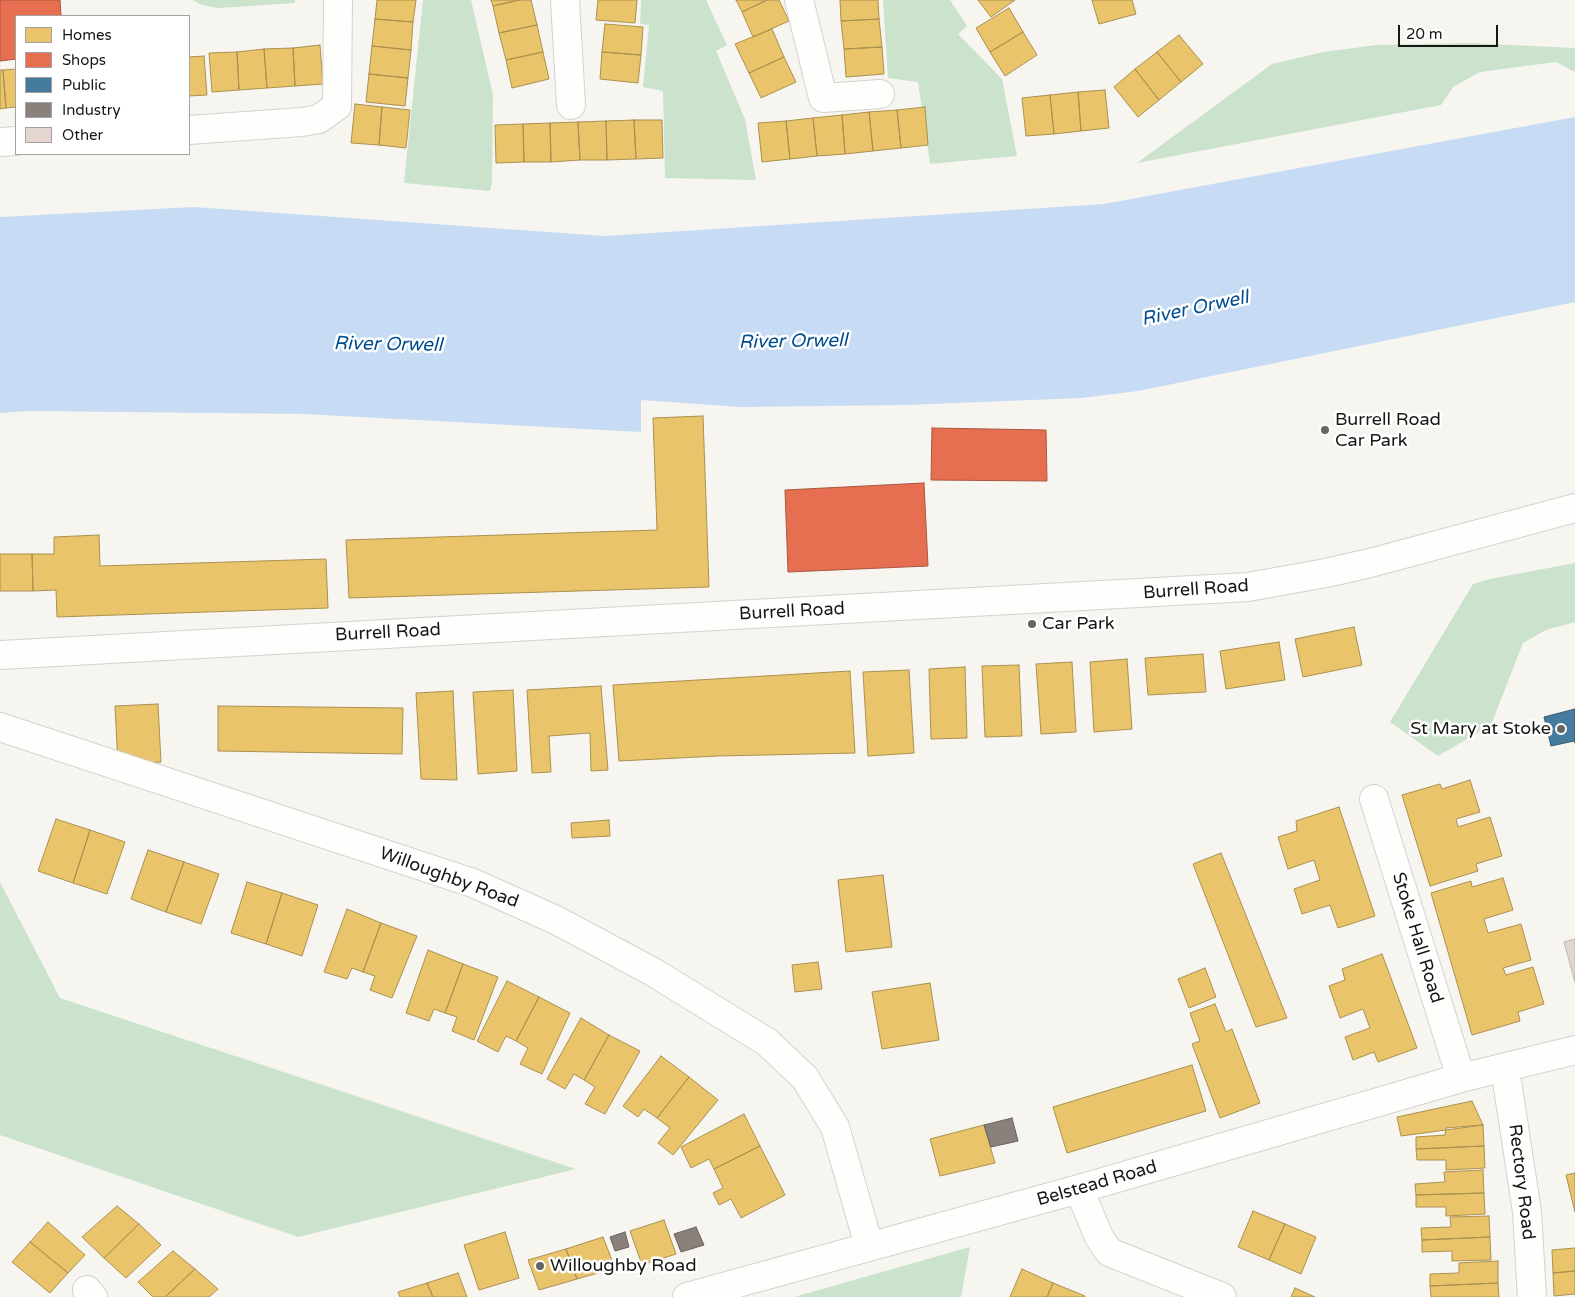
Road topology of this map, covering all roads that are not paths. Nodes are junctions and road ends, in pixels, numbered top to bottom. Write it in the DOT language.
graph roads {
  1 [pos="338,0"];
  2 [pos="565,0"];
  3 [pos="799,0"];
  4 [pos="880,94"];
  5 [pos="571,105"];
  6 [pos="190,130"];
  7 [pos="15,141"];
  8 [pos="0,142"];
  9 [pos="1575,508"];
  10 [pos="0,655"];
  11 [pos="0,727"];
  12 [pos="1374,799"];
  13 [pos="1575,1050"];
  14 [pos="1505,1068"];
  15 [pos="1461,1078"];
  16 [pos="1079,1189"];
  17 [pos="869,1246"];
  18 [pos="687,1297"];
  19 [pos="1222,1297"];
  20 [pos="1532,1297"];
  1 -- 6 [label="street"];
  2 -- 5 [label="street"];
  3 -- 4 [label="street"];
  7 -- 8 [label="street"];
  9 -- 10 [label="street, Burrell Road"];
  11 -- 17 [label="street, Willoughby Road"];
  12 -- 15 [label="street, Stoke Hall Road"];
  13 -- 14 [label="street, Belstead Road"];
  14 -- 15 [label="street, Belstead Road"];
  14 -- 20 [label="street, Rectory Road"];
  15 -- 16 [label="street, Belstead Road"];
  16 -- 17 [label="street, Belstead Road"];
  16 -- 19 [label="street"];
  17 -- 18 [label="street, Belstead Road"];
}
